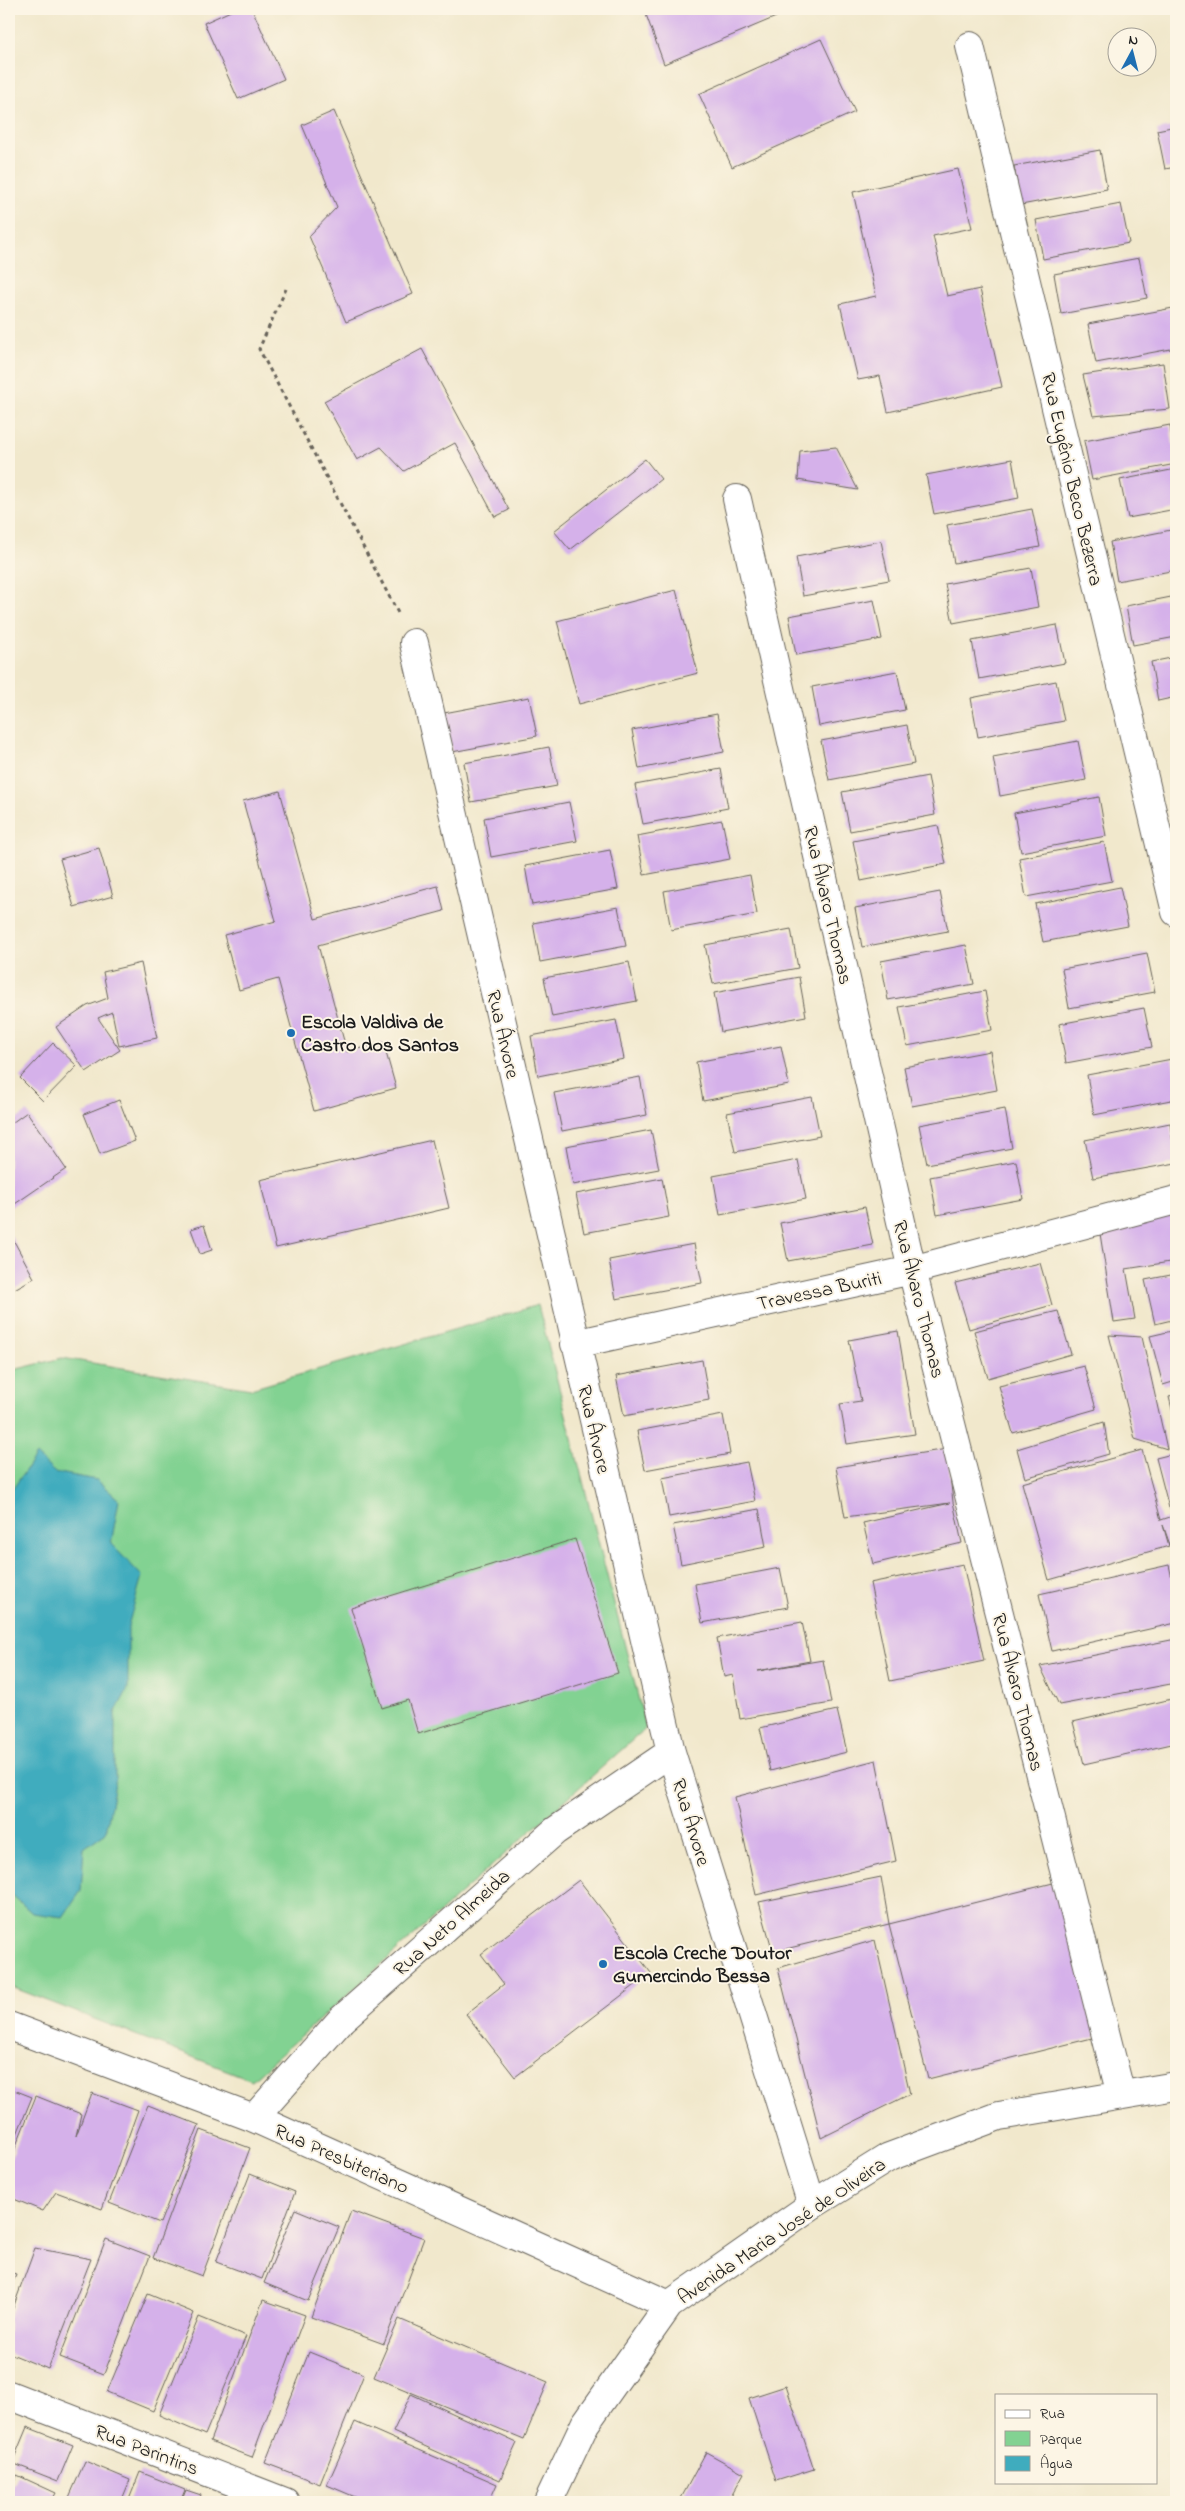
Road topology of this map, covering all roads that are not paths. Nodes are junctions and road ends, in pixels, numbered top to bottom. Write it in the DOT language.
graph roads {
  1 [pos="970,46"];
  2 [pos="737,499"];
  3 [pos="414,644"];
  4 [pos="1176,912"];
  5 [pos="1176,1200"];
  6 [pos="912,1270"];
  7 [pos="576,1344"];
  8 [pos="671,1752"];
  9 [pos="9,2026"];
  10 [pos="1176,2086"];
  11 [pos="1121,2095"];
  12 [pos="254,2118"];
  13 [pos="812,2205"];
  14 [pos="669,2305"];
  15 [pos="9,2395"];
  16 [pos="285,2502"];
  17 [pos="548,2502"];
  1 -- 4 [label="street, Rua Eugênio Beco Bezerra"];
  2 -- 6 [label="street, Rua Álvaro Thomas"];
  3 -- 7 [label="street, Rua Árvore"];
  5 -- 6 [label="street, Travessa Buriti"];
  6 -- 7 [label="street, Travessa Buriti"];
  6 -- 11 [label="street, Rua Álvaro Thomas"];
  7 -- 8 [label="street, Rua Árvore"];
  8 -- 12 [label="street, Rua Neto Almeida"];
  8 -- 13 [label="street, Rua Árvore"];
  9 -- 12 [label="street, Rua Presbiteriano"];
  10 -- 11 [label="street, Avenida Maria José de Oliveira"];
  11 -- 13 [label="street, Avenida Maria José de Oliveira"];
  12 -- 14 [label="street, Rua Presbiteriano"];
  13 -- 14 [label="street, Avenida Maria José de Oliveira"];
  14 -- 17 [label="street, Avenida Maria José de Oliveira"];
  15 -- 16 [label="street, Rua Parintins"];
}
